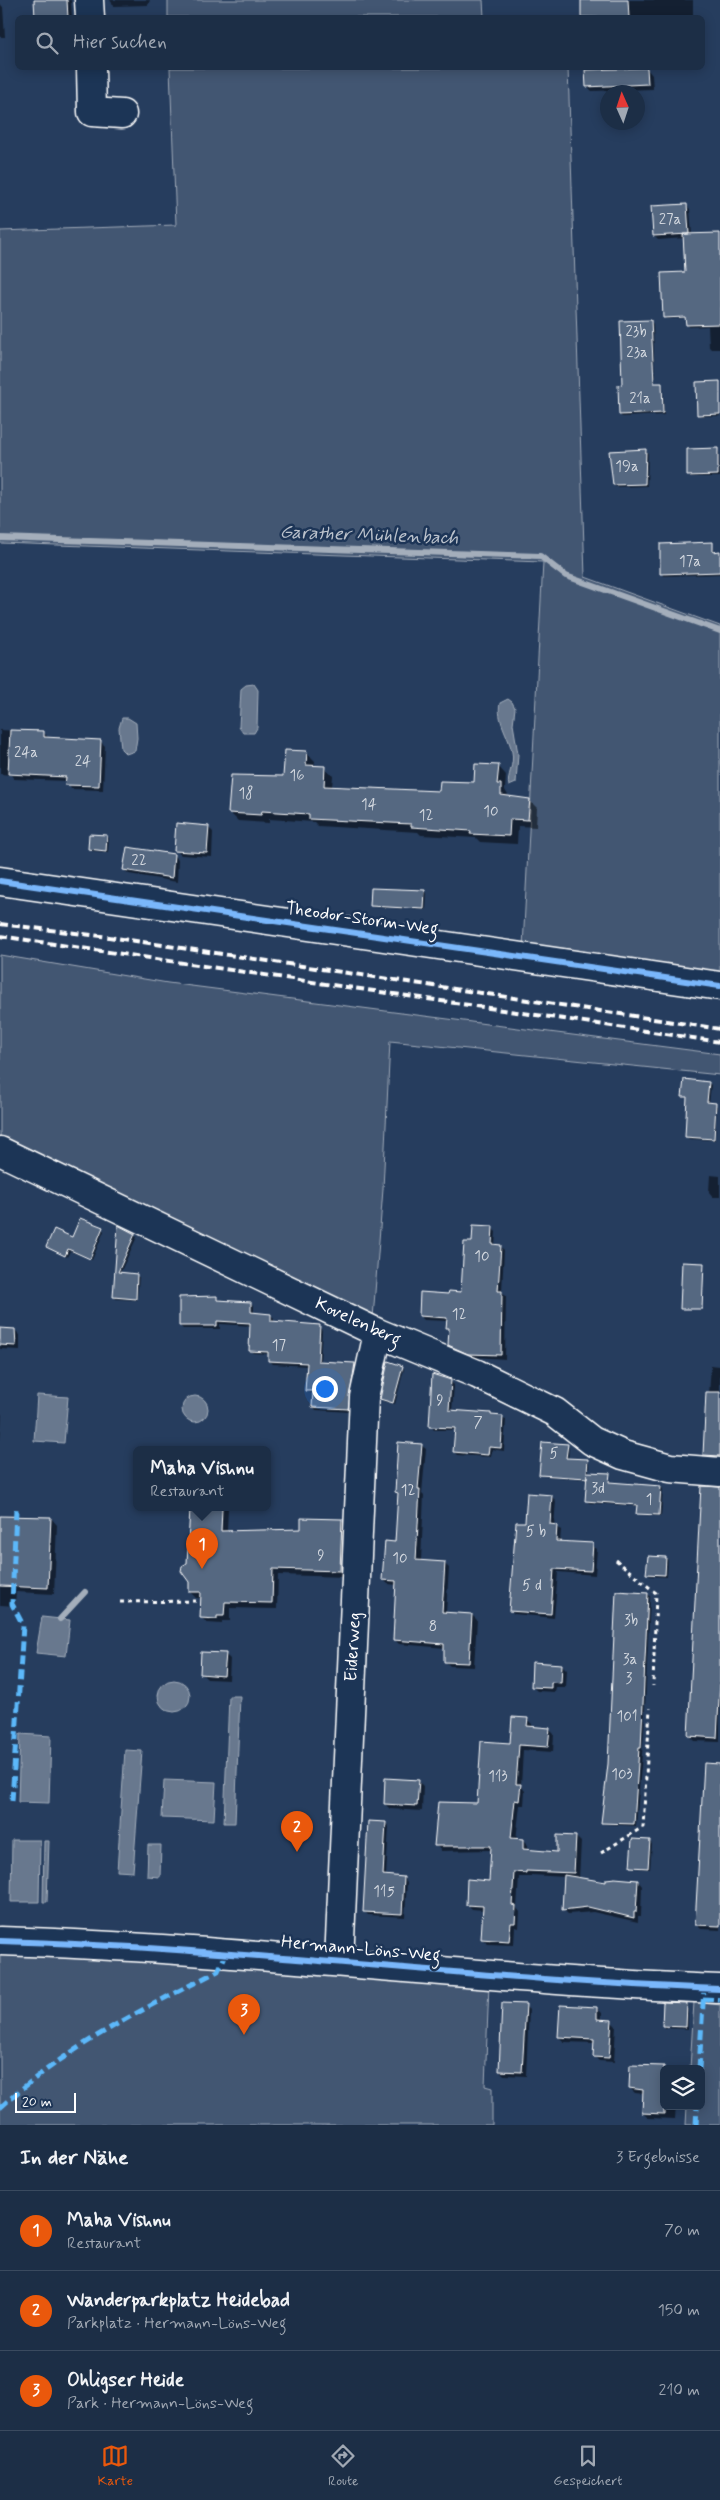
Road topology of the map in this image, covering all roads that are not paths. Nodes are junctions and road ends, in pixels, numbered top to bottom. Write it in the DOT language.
graph roads {
  1 [pos="89,0"];
  2 [pos="90,15"];
  3 [pos="91,70"];
  4 [pos="122,114"];
  5 [pos="0,881"];
  6 [pos="720,986"];
  7 [pos="0,1151"];
  8 [pos="378,1333"];
  9 [pos="720,1472"];
  10 [pos="0,1941"];
  11 [pos="339,1962"];
  12 [pos="720,1989"];
  1 -- 2 [label="street"];
  3 -- 4 [label="street"];
  5 -- 6 [label="street, Theodor-Storm-Weg"];
  7 -- 8 [label="street, Kovelenberg"];
  8 -- 9 [label="street, Kovelenberg"];
  8 -- 11 [label="street, Eiderweg"];
  10 -- 11 [label="street, Hermann-Löns-Weg"];
  11 -- 12 [label="street, Hermann-Löns-Weg"];
}
